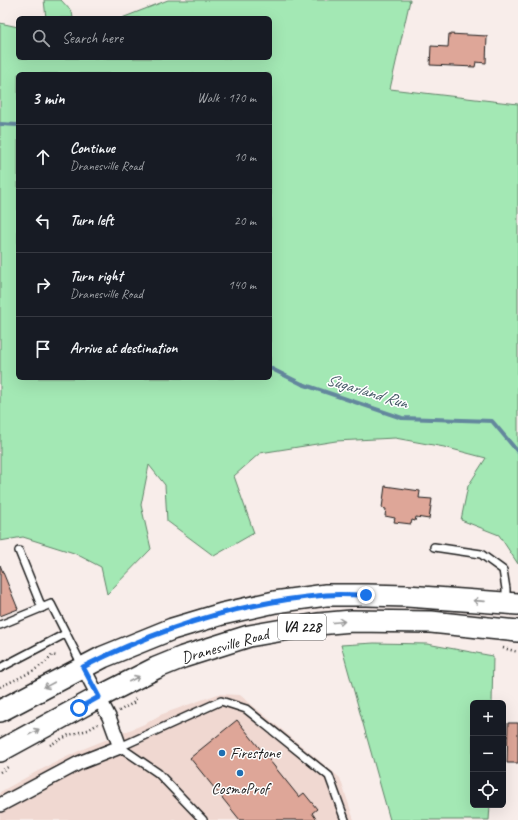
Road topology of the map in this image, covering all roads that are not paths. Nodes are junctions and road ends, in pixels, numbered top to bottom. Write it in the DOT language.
graph roads {
  1 [pos="434,547"];
  2 [pos="19,552"];
  3 [pos="512,604"];
  4 [pos="42,608"];
  5 [pos="0,625"];
  6 [pos="518,631"];
  7 [pos="65,634"];
  8 [pos="83,667"];
  9 [pos="0,668"];
  10 [pos="99,697"];
  11 [pos="0,711"];
  12 [pos="120,746"];
  13 [pos="7,758"];
  14 [pos="0,805"];
  15 [pos="203,820"];
  16 [pos="345,820"];
  1 -- 3 [label="lane"];
  2 -- 4 [label="lane"];
  3 -- 8 [label="main road, Dranesville Road / VA 228, one-way"];
  4 -- 5 [label="lane"];
  4 -- 7 [label="lane"];
  10 -- 6 [label="main road, Dranesville Road / VA 228, one-way"];
  7 -- 8 [label="lane"];
  7 -- 9 [label="lane"];
  8 -- 10 [label="street"];
  8 -- 11 [label="main road, Dranesville Road / VA 228, one-way"];
  10 -- 12 [label="street"];
  13 -- 10 [label="main road, Dranesville Road / VA 228, one-way"];
  12 -- 14 [label="street"];
  12 -- 15 [label="lane"];
  12 -- 16 [label="lane"];
}
